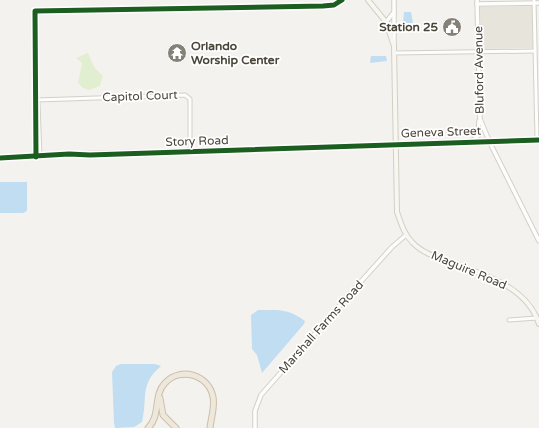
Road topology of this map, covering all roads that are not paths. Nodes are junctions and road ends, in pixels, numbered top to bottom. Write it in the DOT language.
graph roads {
  1 [pos="342,0"];
  2 [pos="368,0"];
  3 [pos="394,0"];
  4 [pos="477,2"];
  5 [pos="534,2"];
  6 [pos="539,3"];
  7 [pos="394,9"];
  8 [pos="395,18"];
  9 [pos="386,22"];
  10 [pos="388,26"];
  11 [pos="394,46"];
  12 [pos="535,51"];
  13 [pos="395,53"];
  14 [pos="478,53"];
  15 [pos="538,81"];
  16 [pos="37,100"];
  17 [pos="480,119"];
  18 [pos="488,140"];
  19 [pos="538,140"];
  20 [pos="472,141"];
  21 [pos="395,144"];
  22 [pos="190,151"];
  23 [pos="38,157"];
  24 [pos="0,158"];
  25 [pos="406,235"];
  26 [pos="539,241"];
  27 [pos="537,318"];
  28 [pos="509,320"];
  29 [pos="539,324"];
  30 [pos="148,428"];
  31 [pos="176,428"];
  32 [pos="209,428"];
  33 [pos="255,428"];
  1 -- 16 [label="street"];
  2 -- 9 [label="main road, Maguire Road"];
  3 -- 7 [label="street"];
  4 -- 5 [label="street"];
  4 -- 14 [label="street, Bluford Avenue"];
  5 -- 6 [label="street"];
  5 -- 12 [label="street"];
  7 -- 8 [label="street"];
  7 -- 9 [label="street"];
  8 -- 10 [label="street"];
  8 -- 11 [label="street"];
  9 -- 10 [label="main road, Maguire Road"];
  10 -- 11 [label="main road, Maguire Road"];
  11 -- 13 [label="main road, Maguire Road"];
  12 -- 14 [label="street"];
  12 -- 15 [label="street"];
  13 -- 14 [label="street"];
  13 -- 21 [label="main road, Maguire Road"];
  14 -- 17 [label="street, Bluford Avenue"];
  15 -- 19 [label="street"];
  16 -- 22 [label="street, Capitol Court"];
  16 -- 23 [label="street"];
  17 -- 18 [label="street, Bluford Avenue"];
  17 -- 20 [label="street"];
  18 -- 19 [label="street"];
  18 -- 20 [label="street, Geneva Street"];
  18 -- 26 [label="street, Bluford Avenue"];
  20 -- 21 [label="street, Geneva Street"];
  21 -- 22 [label="street, Story Road"];
  21 -- 25 [label="main road, Maguire Road"];
  22 -- 23 [label="street, Story Road"];
  23 -- 24 [label="street, Story Road"];
  25 -- 27 [label="main road, Maguire Road"];
  25 -- 33 [label="street, Marshall Farms Road"];
  27 -- 28 [label="street"];
  27 -- 29 [label="main road, Maguire Road"];
  30 -- 32 [label="highway"];
  31 -- 32 [label="highway"];
}
